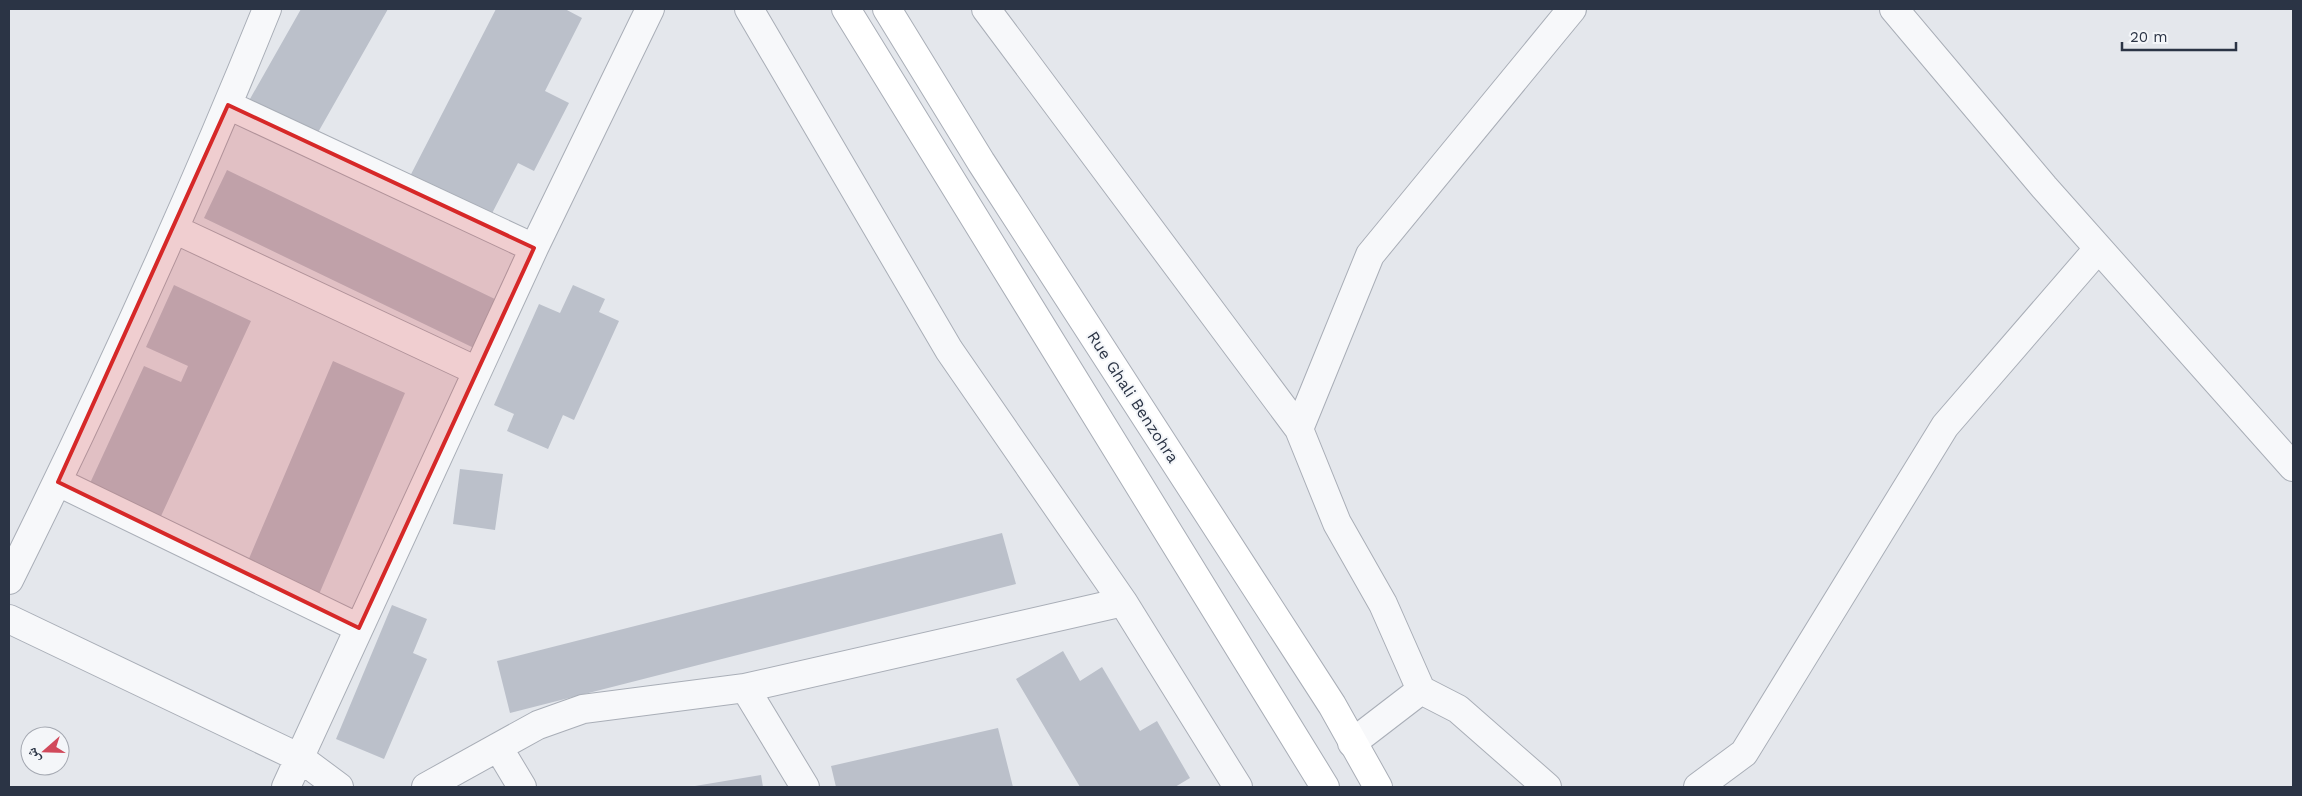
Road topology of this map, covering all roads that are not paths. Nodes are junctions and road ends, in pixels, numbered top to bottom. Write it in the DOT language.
graph roads {
  1 [pos="266,9"];
  2 [pos="650,9"];
  3 [pos="749,9"];
  4 [pos="846,9"];
  5 [pos="887,9"];
  6 [pos="986,9"];
  7 [pos="1572,9"];
  8 [pos="1894,9"];
  9 [pos="228,105"];
  10 [pos="174,229"];
  11 [pos="534,248"];
  12 [pos="2098,249"];
  13 [pos="477,371"];
  14 [pos="1299,429"];
  15 [pos="2293,467"];
  16 [pos="58,482"];
  17 [pos="9,580"];
  18 [pos="1123,602"];
  19 [pos="9,619"];
  20 [pos="359,628"];
  21 [pos="745,688"];
  22 [pos="1421,690"];
  23 [pos="1352,742"];
  24 [pos="498,747"];
  25 [pos="300,758"];
  26 [pos="286,787"];
  27 [pos="339,787"];
  28 [pos="426,787"];
  29 [pos="522,787"];
  30 [pos="805,787"];
  31 [pos="1238,787"];
  32 [pos="1325,787"];
  33 [pos="1378,787"];
  34 [pos="1547,787"];
  35 [pos="1698,787"];
  1 -- 9 [label="street"];
  2 -- 11 [label="street"];
  3 -- 18 [label="street"];
  4 -- 32 [label="main road"];
  5 -- 23 [label="main road, Rue Ghali Benzohra"];
  6 -- 14 [label="street"];
  7 -- 14 [label="street"];
  8 -- 12 [label="street"];
  9 -- 10 [label="street"];
  9 -- 11 [label="street"];
  10 -- 13 [label="street"];
  10 -- 16 [label="street"];
  11 -- 13 [label="street"];
  12 -- 15 [label="street"];
  12 -- 35 [label="street"];
  13 -- 20 [label="street"];
  14 -- 22 [label="street"];
  16 -- 17 [label="street"];
  16 -- 20 [label="street"];
  18 -- 21 [label="street"];
  18 -- 31 [label="street"];
  19 -- 25 [label="street"];
  20 -- 25 [label="street"];
  21 -- 24 [label="street"];
  21 -- 30 [label="street"];
  22 -- 23 [label="street"];
  22 -- 34 [label="street"];
  23 -- 33 [label="main road, Rue Ghali Benzohra"];
  24 -- 28 [label="street"];
  24 -- 29 [label="street"];
  25 -- 26 [label="street"];
  25 -- 27 [label="street"];
}
